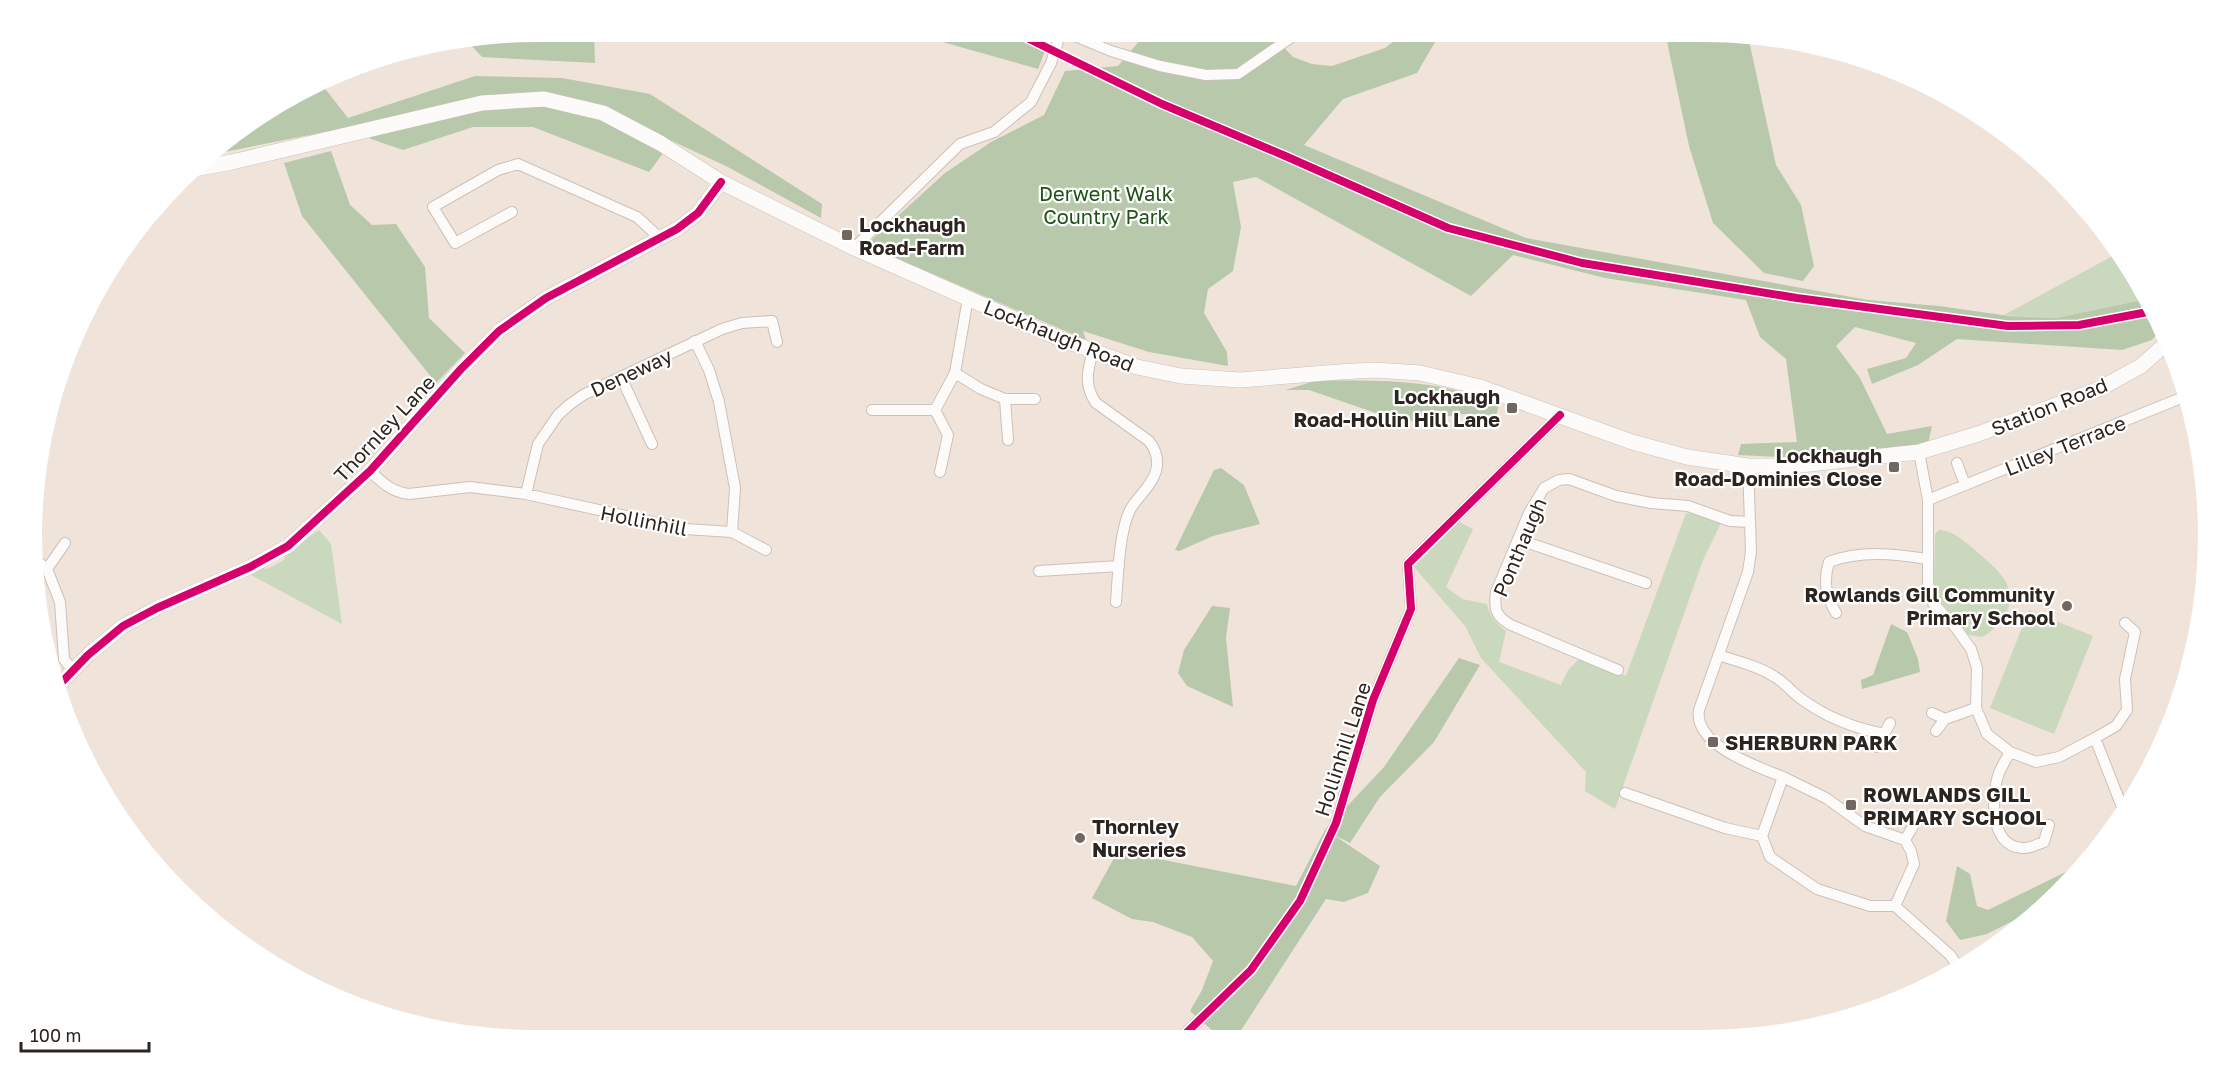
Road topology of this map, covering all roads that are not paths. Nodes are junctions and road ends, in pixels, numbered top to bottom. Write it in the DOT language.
graph roads {
  1 [pos="1058,42"];
  2 [pos="1086,42"];
  3 [pos="1284,42"];
  4 [pos="209,166"];
  5 [pos="721,182"];
  6 [pos="512,212"];
  7 [pos="660,239"];
  8 [pos="854,248"];
  9 [pos="968,298"];
  10 [pos="695,341"];
  11 [pos="777,342"];
  12 [pos="2161,350"];
  13 [pos="1093,352"];
  14 [pos="955,374"];
  15 [pos="621,377"];
  16 [pos="1005,399"];
  17 [pos="1035,399"];
  18 [pos="2178,399"];
  19 [pos="872,410"];
  20 [pos="935,410"];
  21 [pos="1560,415"];
  22 [pos="1008,440"];
  23 [pos="652,444"];
  24 [pos="1919,452"];
  25 [pos="1957,463"];
  26 [pos="1748,466"];
  27 [pos="370,471"];
  28 [pos="940,472"];
  29 [pos="1965,485"];
  30 [pos="526,495"];
  31 [pos="1928,500"];
  32 [pos="1749,522"];
  33 [pos="732,532"];
  34 [pos="1520,540"];
  35 [pos="65,543"];
  36 [pos="766,550"];
  37 [pos="1927,559"];
  38 [pos="43,566"];
  39 [pos="1119,566"];
  40 [pos="47,569"];
  41 [pos="1039,571"];
  42 [pos="1646,583"];
  43 [pos="1116,602"];
  44 [pos="1836,613"];
  45 [pos="2126,623"];
  46 [pos="1719,655"];
  47 [pos="72,670"];
  48 [pos="1618,670"];
  49 [pos="64,680"];
  50 [pos="1976,708"];
  51 [pos="1932,713"];
  52 [pos="1945,719"];
  53 [pos="1890,723"];
  54 [pos="1936,731"];
  55 [pos="1884,734"];
  56 [pos="2095,738"];
  57 [pos="1877,747"];
  58 [pos="2010,752"];
  59 [pos="1784,777"];
  60 [pos="1625,793"];
  61 [pos="2120,802"];
  62 [pos="1919,816"];
  63 [pos="2049,825"];
  64 [pos="1762,836"];
  65 [pos="1905,840"];
  66 [pos="2044,842"];
  67 [pos="2051,853"];
  68 [pos="1895,906"];
  69 [pos="1955,962"];
  70 [pos="1189,1030"];
  1 -- 8 [label="street"];
  2 -- 3 [label="street"];
  4 -- 5 [label="main road, Lockhaugh Road"];
  5 -- 7 [label="street, Thornley Lane"];
  5 -- 8 [label="main road, Lockhaugh Road"];
  6 -- 7 [label="street"];
  7 -- 27 [label="street, Thornley Lane"];
  8 -- 9 [label="main road, Lockhaugh Road"];
  9 -- 13 [label="main road, Lockhaugh Road"];
  9 -- 14 [label="street"];
  10 -- 11 [label="street, Deneway"];
  10 -- 15 [label="street, Deneway"];
  10 -- 33 [label="street"];
  12 -- 24 [label="main road, Station Road"];
  13 -- 21 [label="main road, Lockhaugh Road"];
  13 -- 39 [label="street"];
  14 -- 16 [label="street"];
  14 -- 20 [label="street"];
  15 -- 23 [label="street"];
  15 -- 30 [label="street, Deneway"];
  16 -- 17 [label="street"];
  16 -- 22 [label="street"];
  18 -- 29 [label="street, Lilley Terrace"];
  19 -- 20 [label="street"];
  20 -- 28 [label="street"];
  21 -- 26 [label="main road, Lockhaugh Road"];
  21 -- 70 [label="street, Hollinhill Lane"];
  24 -- 26 [label="main road, Station Road"];
  24 -- 31 [label="street"];
  25 -- 29 [label="street"];
  26 -- 32 [label="street"];
  27 -- 30 [label="street, Hollinhill"];
  27 -- 47 [label="street, Thornley Lane"];
  29 -- 31 [label="street, Lilley Terrace"];
  30 -- 33 [label="street, Hollinhill"];
  31 -- 37 [label="street"];
  32 -- 34 [label="street, Ponthaugh"];
  32 -- 46 [label="street"];
  33 -- 36 [label="street"];
  34 -- 42 [label="street"];
  34 -- 48 [label="street, Ponthaugh"];
  35 -- 40 [label="street"];
  37 -- 44 [label="street"];
  37 -- 50 [label="street"];
  38 -- 40 [label="street"];
  39 -- 41 [label="street"];
  39 -- 43 [label="street"];
  40 -- 47 [label="street"];
  45 -- 56 [label="street"];
  46 -- 55 [label="street"];
  46 -- 59 [label="street"];
  47 -- 49 [label="street, Thornley Lane"];
  50 -- 52 [label="street"];
  50 -- 58 [label="street"];
  51 -- 52 [label="street"];
  52 -- 54 [label="street"];
  53 -- 55 [label="street"];
  55 -- 57 [label="street"];
  56 -- 58 [label="street"];
  56 -- 61 [label="street"];
  58 -- 66 [label="street"];
  59 -- 64 [label="street"];
  59 -- 65 [label="street"];
  60 -- 64 [label="street"];
  62 -- 65 [label="street"];
  63 -- 66 [label="street"];
  64 -- 68 [label="street"];
  65 -- 68 [label="street"];
  66 -- 67 [label="street"];
  68 -- 69 [label="street"];
}
